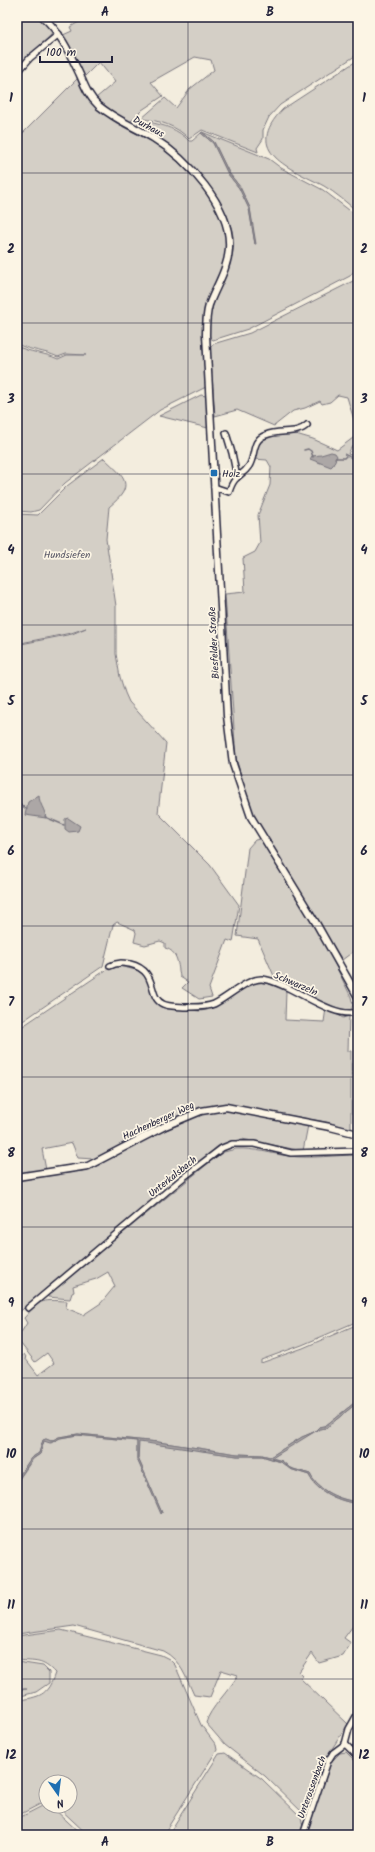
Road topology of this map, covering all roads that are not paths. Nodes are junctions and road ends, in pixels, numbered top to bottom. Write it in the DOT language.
graph roads {
  1 [pos="43,17"];
  2 [pos="59,34"];
  3 [pos="17,73"];
  4 [pos="227,260"];
  5 [pos="307,425"];
  6 [pos="226,433"];
  7 [pos="236,477"];
  8 [pos="214,487"];
  9 [pos="110,966"];
  10 [pos="358,997"];
  11 [pos="358,1012"];
  12 [pos="358,1134"];
  13 [pos="358,1151"];
  14 [pos="17,1177"];
  15 [pos="28,1308"];
  16 [pos="358,1713"];
  17 [pos="345,1744"];
  18 [pos="358,1757"];
  19 [pos="303,1835"];
  1 -- 2 [label="street, Durhaus"];
  2 -- 3 [label="street"];
  2 -- 4 [label="street, Durhaus"];
  4 -- 8 [label="street, Biesfelder Straße"];
  5 -- 7 [label="street"];
  6 -- 7 [label="street"];
  7 -- 8 [label="street"];
  8 -- 10 [label="street, Biesfelder Straße"];
  9 -- 11 [label="street, Schwarzeln"];
  12 -- 14 [label="street, Hachenberger Weg"];
  13 -- 15 [label="street, Unterkalsbach"];
  16 -- 17 [label="street"];
  17 -- 18 [label="street"];
  17 -- 19 [label="street, Unterossenbach"];
}
